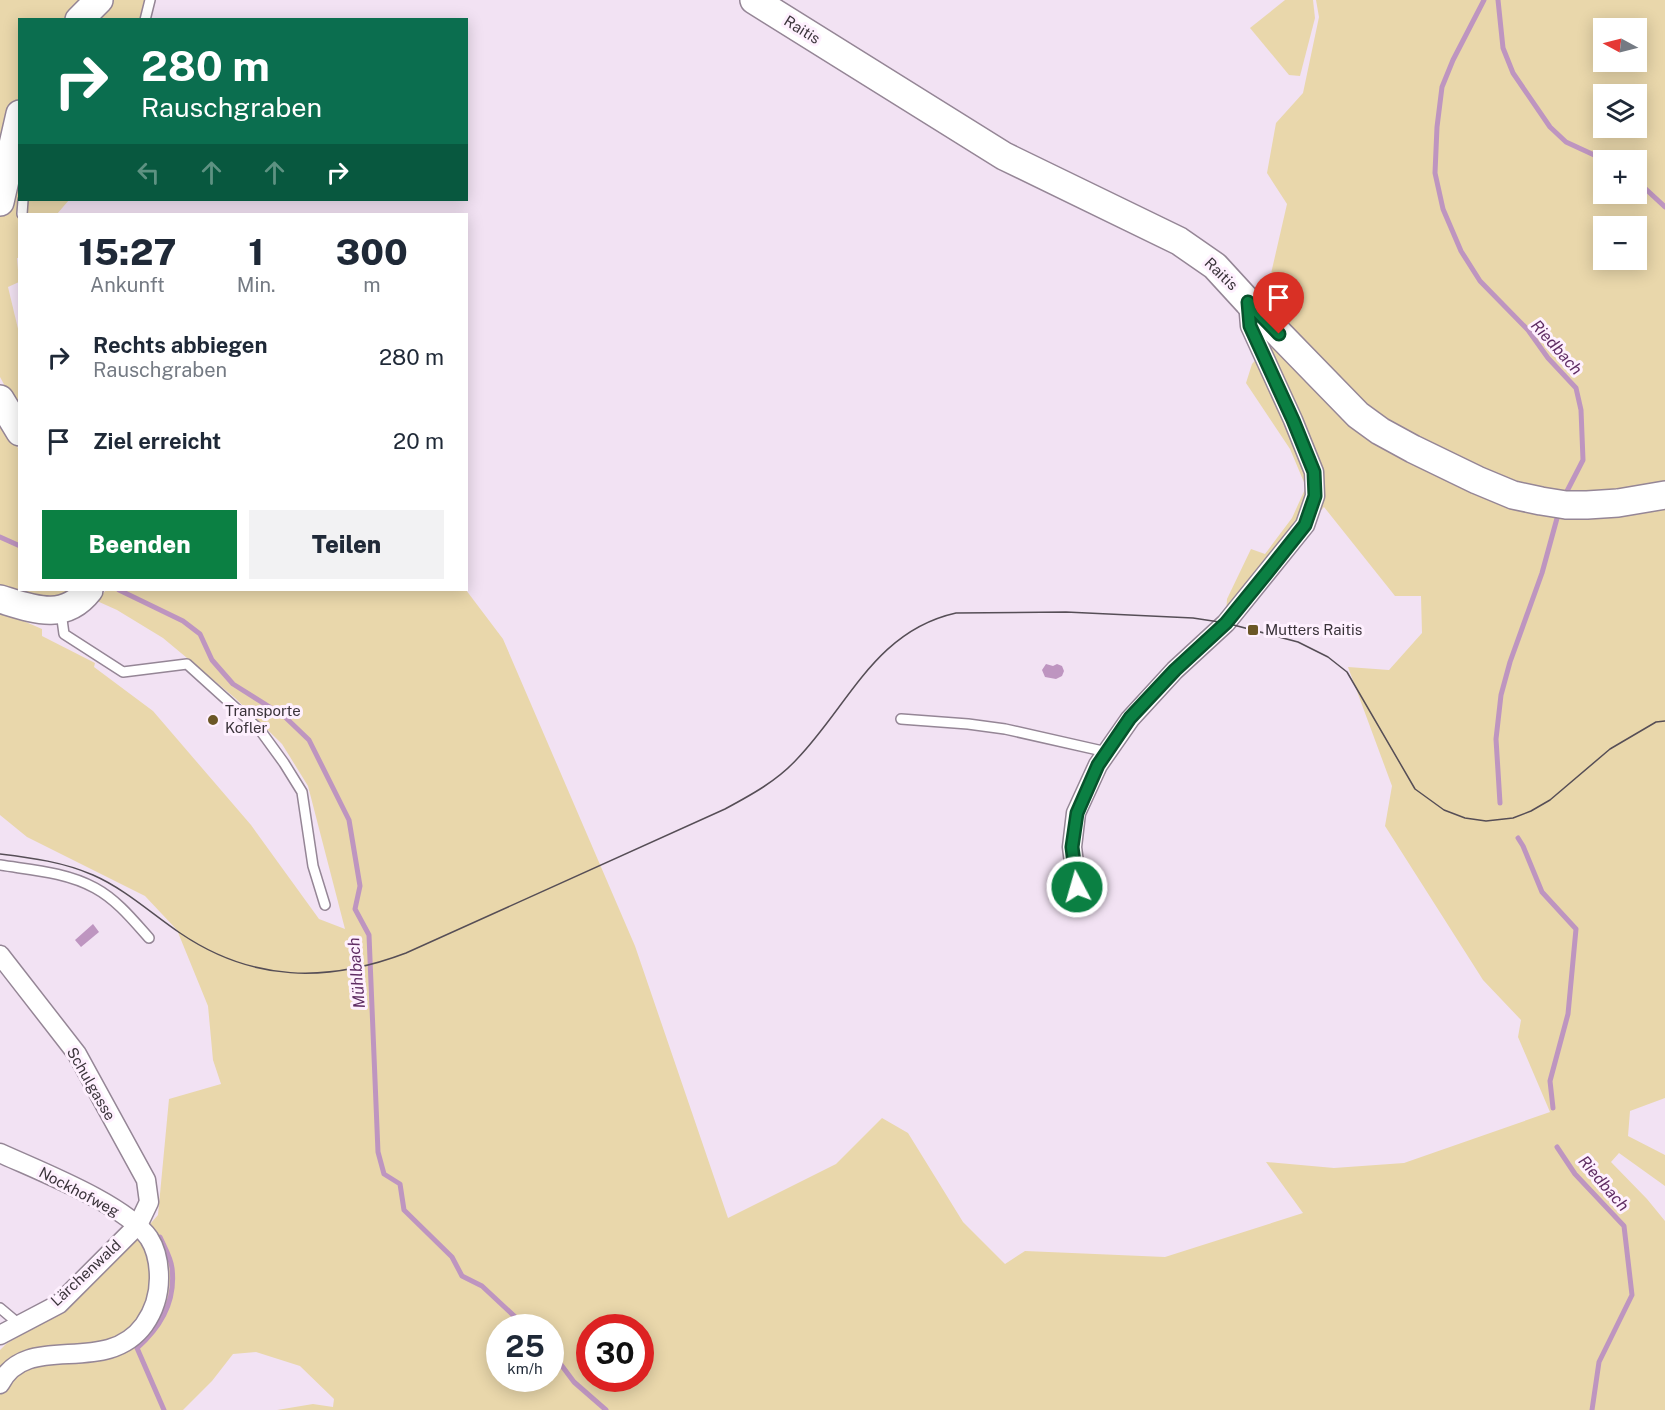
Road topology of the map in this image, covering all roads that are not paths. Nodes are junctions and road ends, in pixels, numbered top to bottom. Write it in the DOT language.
graph roads {
  1 [pos="99,0"];
  2 [pos="150,0"];
  3 [pos="754,0"];
  4 [pos="81,18"];
  5 [pos="146,18"];
  6 [pos="18,123"];
  7 [pos="0,202"];
  8 [pos="1248,302"];
  9 [pos="0,399"];
  10 [pos="18,429"];
  11 [pos="1665,495"];
  12 [pos="88,591"];
  13 [pos="0,599"];
  14 [pos="61,609"];
  15 [pos="901,719"];
  16 [pos="1107,752"];
  17 [pos="0,865"];
  18 [pos="1077,887"];
  19 [pos="325,905"];
  20 [pos="149,938"];
  21 [pos="0,955"];
  22 [pos="0,1153"];
  23 [pos="138,1225"];
  24 [pos="0,1308"];
  25 [pos="19,1324"];
  26 [pos="0,1335"];
  27 [pos="0,1384"];
  1 -- 4 [label="street"];
  2 -- 5 [label="lane"];
  3 -- 8 [label="street, Raitis"];
  6 -- 7 [label="street"];
  8 -- 11 [label="street"];
  8 -- 16 [label="street, Raitis"];
  9 -- 10 [label="street"];
  12 -- 14 [label="street"];
  13 -- 14 [label="street"];
  14 -- 19 [label="lane"];
  15 -- 16 [label="lane"];
  16 -- 18 [label="street, Raitis"];
  17 -- 20 [label="lane"];
  21 -- 23 [label="street, Schulgasse"];
  22 -- 23 [label="street, Nockhofweg"];
  23 -- 25 [label="street, Lärchenwald"];
  23 -- 27 [label="street, Nockhofweg"];
  24 -- 25 [label="lane"];
  25 -- 26 [label="street, Lärchenwald"];
}
